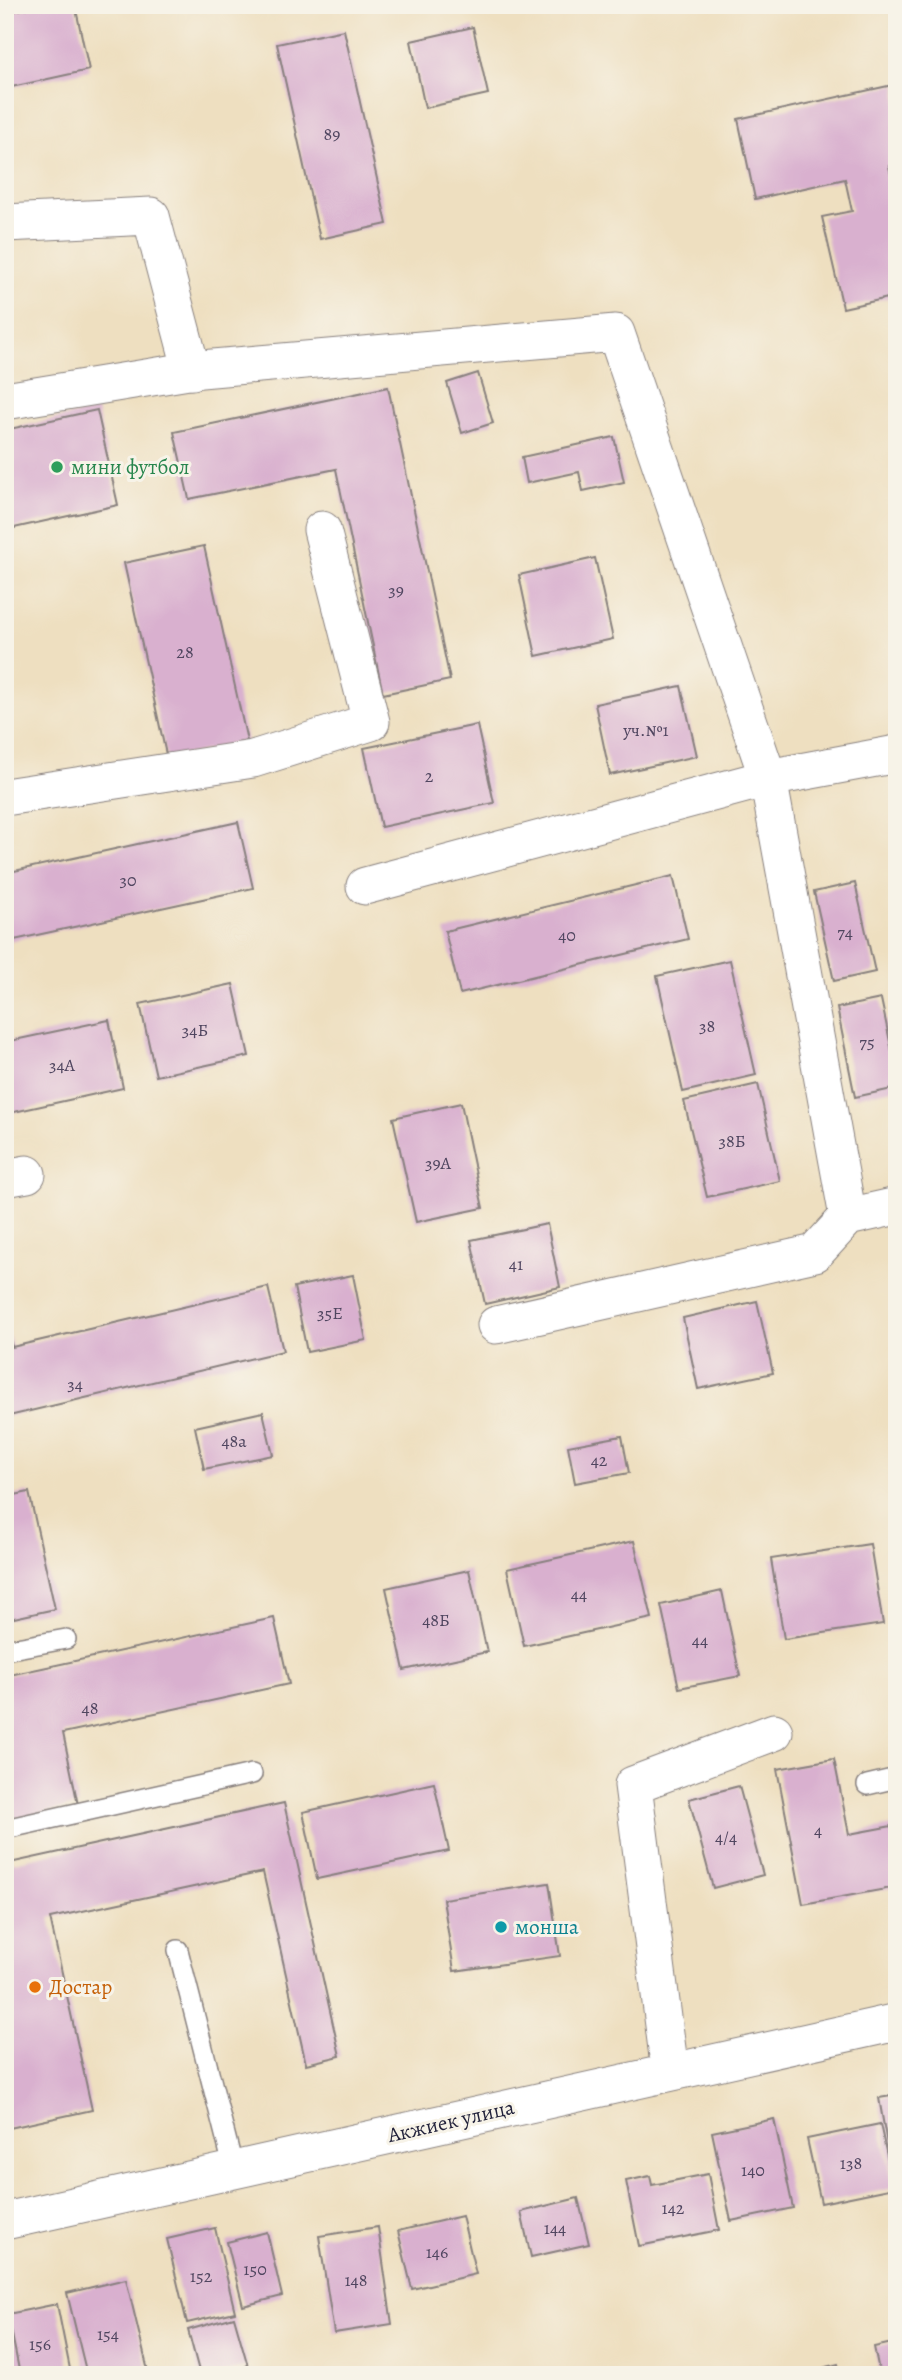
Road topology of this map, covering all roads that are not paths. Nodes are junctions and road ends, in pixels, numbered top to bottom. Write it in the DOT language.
graph roads {
  1 [pos="5,223"];
  2 [pos="192,371"];
  3 [pos="5,401"];
  4 [pos="322,530"];
  5 [pos="897,754"];
  6 [pos="768,778"];
  7 [pos="5,797"];
  8 [pos="365,886"];
  9 [pos="897,1206"];
  10 [pos="848,1217"];
  11 [pos="496,1325"];
  12 [pos="66,1639"];
  13 [pos="5,1650"];
  14 [pos="774,1732"];
  15 [pos="252,1774"];
  16 [pos="897,1778"];
  17 [pos="867,1786"];
  18 [pos="5,1829"];
  19 [pos="178,1950"];
  20 [pos="897,2022"];
  21 [pos="670,2072"];
  22 [pos="234,2170"];
  23 [pos="5,2221"];
  1 -- 2 [label="street"];
  2 -- 3 [label="street"];
  2 -- 6 [label="street"];
  4 -- 7 [label="street"];
  5 -- 6 [label="street"];
  6 -- 8 [label="street"];
  6 -- 10 [label="street"];
  9 -- 10 [label="street"];
  10 -- 11 [label="street"];
  12 -- 13 [label="lane"];
  14 -- 21 [label="street"];
  15 -- 18 [label="lane"];
  16 -- 17 [label="lane"];
  19 -- 22 [label="lane"];
  20 -- 21 [label="street, Акжиек улица"];
  21 -- 22 [label="street, Акжиек улица"];
  22 -- 23 [label="street, Акжиек улица"];
}
